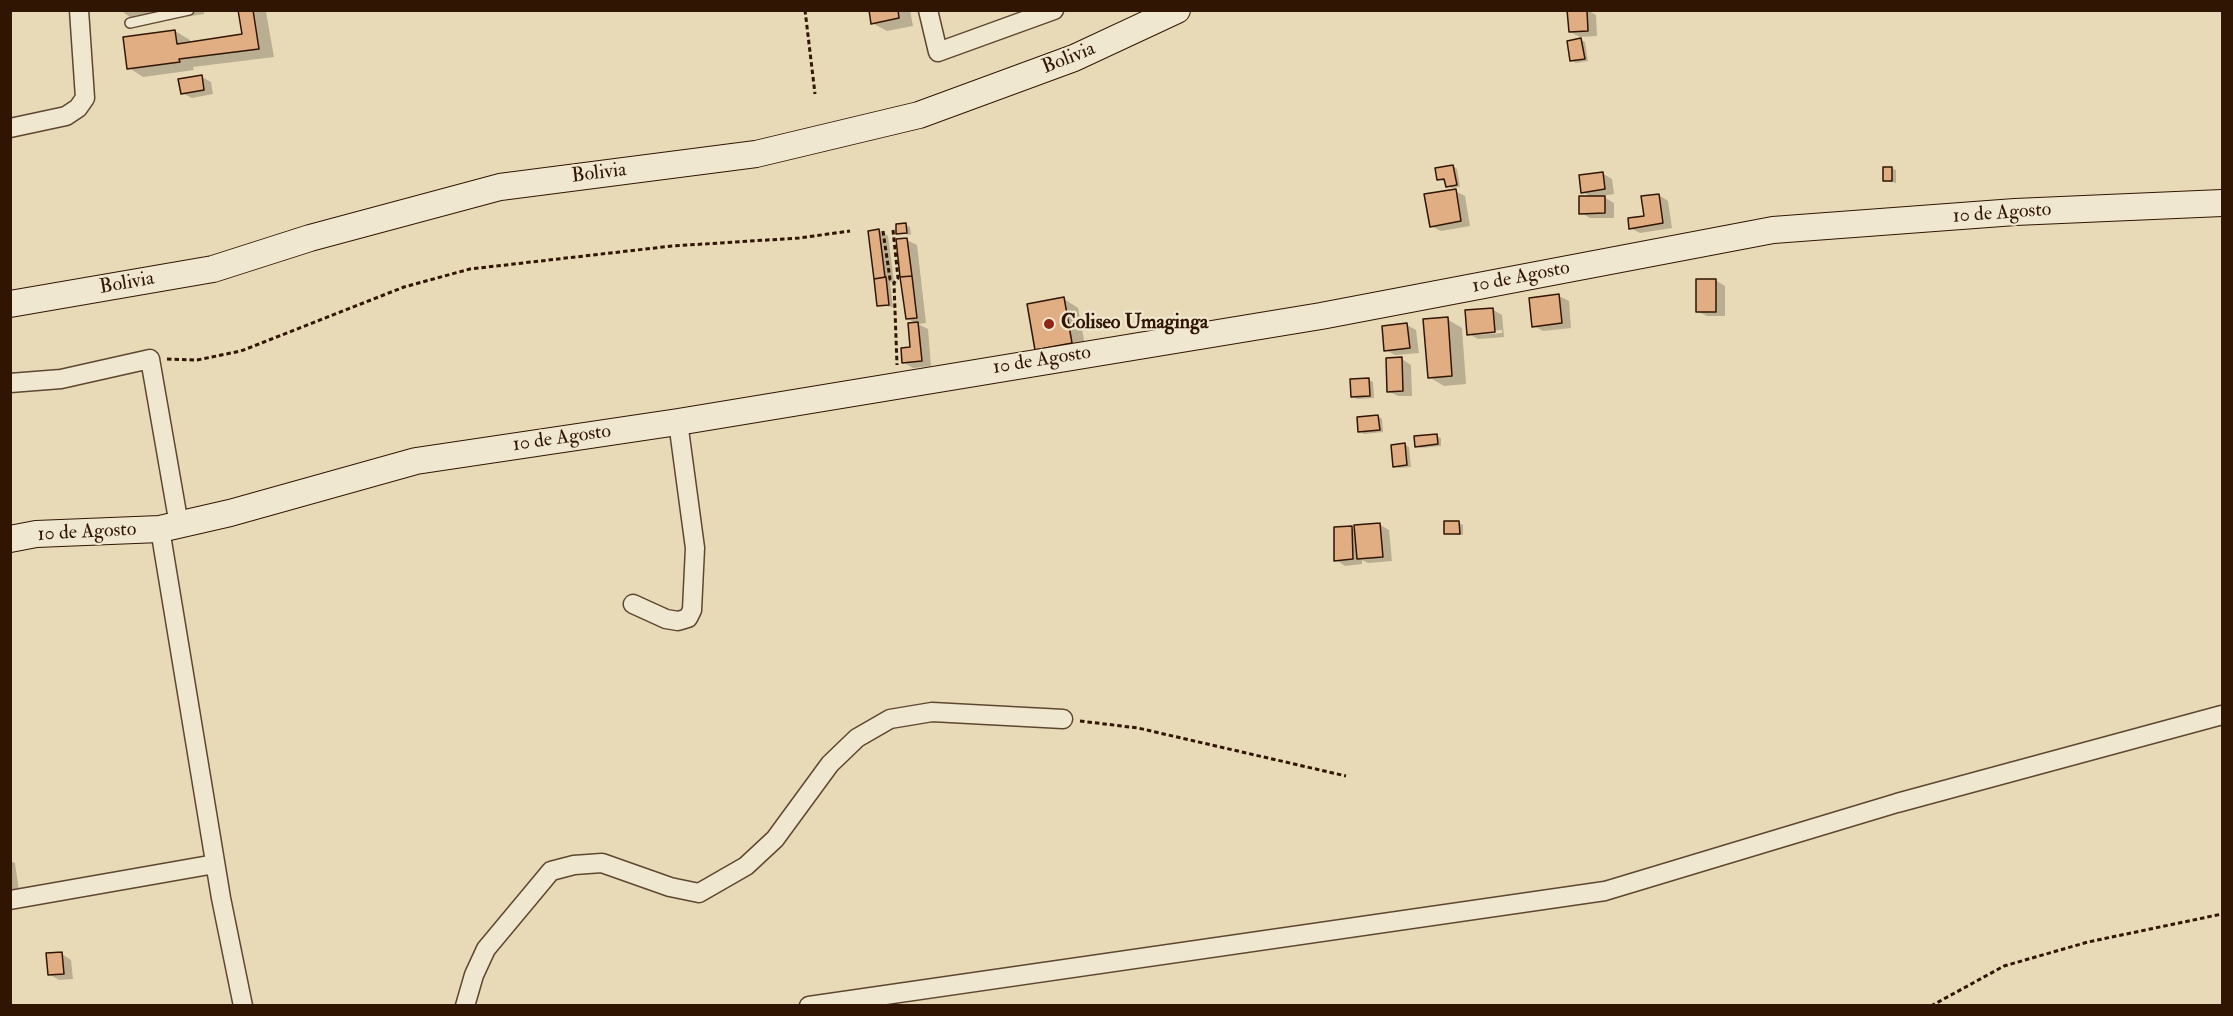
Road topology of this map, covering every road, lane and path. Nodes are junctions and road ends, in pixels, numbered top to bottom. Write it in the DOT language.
graph roads {
  1 [pos="79,10"];
  2 [pos="189,10"];
  3 [pos="805,10"];
  4 [pos="928,10"];
  5 [pos="1177,10"];
  6 [pos="1052,11"];
  7 [pos="130,23"];
  8 [pos="815,94"];
  9 [pos="10,128"];
  10 [pos="2223,203"];
  11 [pos="893,230"];
  12 [pos="850,231"];
  13 [pos="883,231"];
  14 [pos="894,284"];
  15 [pos="10,304"];
  16 [pos="150,359"];
  17 [pos="10,383"];
  18 [pos="898,385"];
  19 [pos="678,422"];
  20 [pos="169,527"];
  21 [pos="10,539"];
  22 [pos="633,603"];
  23 [pos="2223,715"];
  24 [pos="1063,719"];
  25 [pos="1346,776"];
  26 [pos="215,864"];
  27 [pos="10,900"];
  28 [pos="2223,914"];
  29 [pos="243,1005"];
  30 [pos="465,1005"];
  31 [pos="809,1005"];
  32 [pos="1931,1005"];
  1 -- 9 [label="street"];
  2 -- 7 [label="lane"];
  3 -- 8 [label="path"];
  4 -- 6 [label="street"];
  5 -- 15 [label="street, Bolivia"];
  10 -- 18 [label="street, 10 de Agosto"];
  11 -- 14 [label="path"];
  12 -- 16 [label="path"];
  13 -- 14 [label="path"];
  14 -- 18 [label="path"];
  16 -- 17 [label="street"];
  16 -- 20 [label="street"];
  18 -- 19 [label="street, 10 de Agosto"];
  19 -- 20 [label="street, 10 de Agosto"];
  19 -- 22 [label="street"];
  20 -- 21 [label="street, 10 de Agosto"];
  20 -- 26 [label="street"];
  23 -- 31 [label="street"];
  24 -- 25 [label="path"];
  24 -- 30 [label="street"];
  26 -- 27 [label="street"];
  26 -- 29 [label="street"];
  28 -- 32 [label="path"];
}
